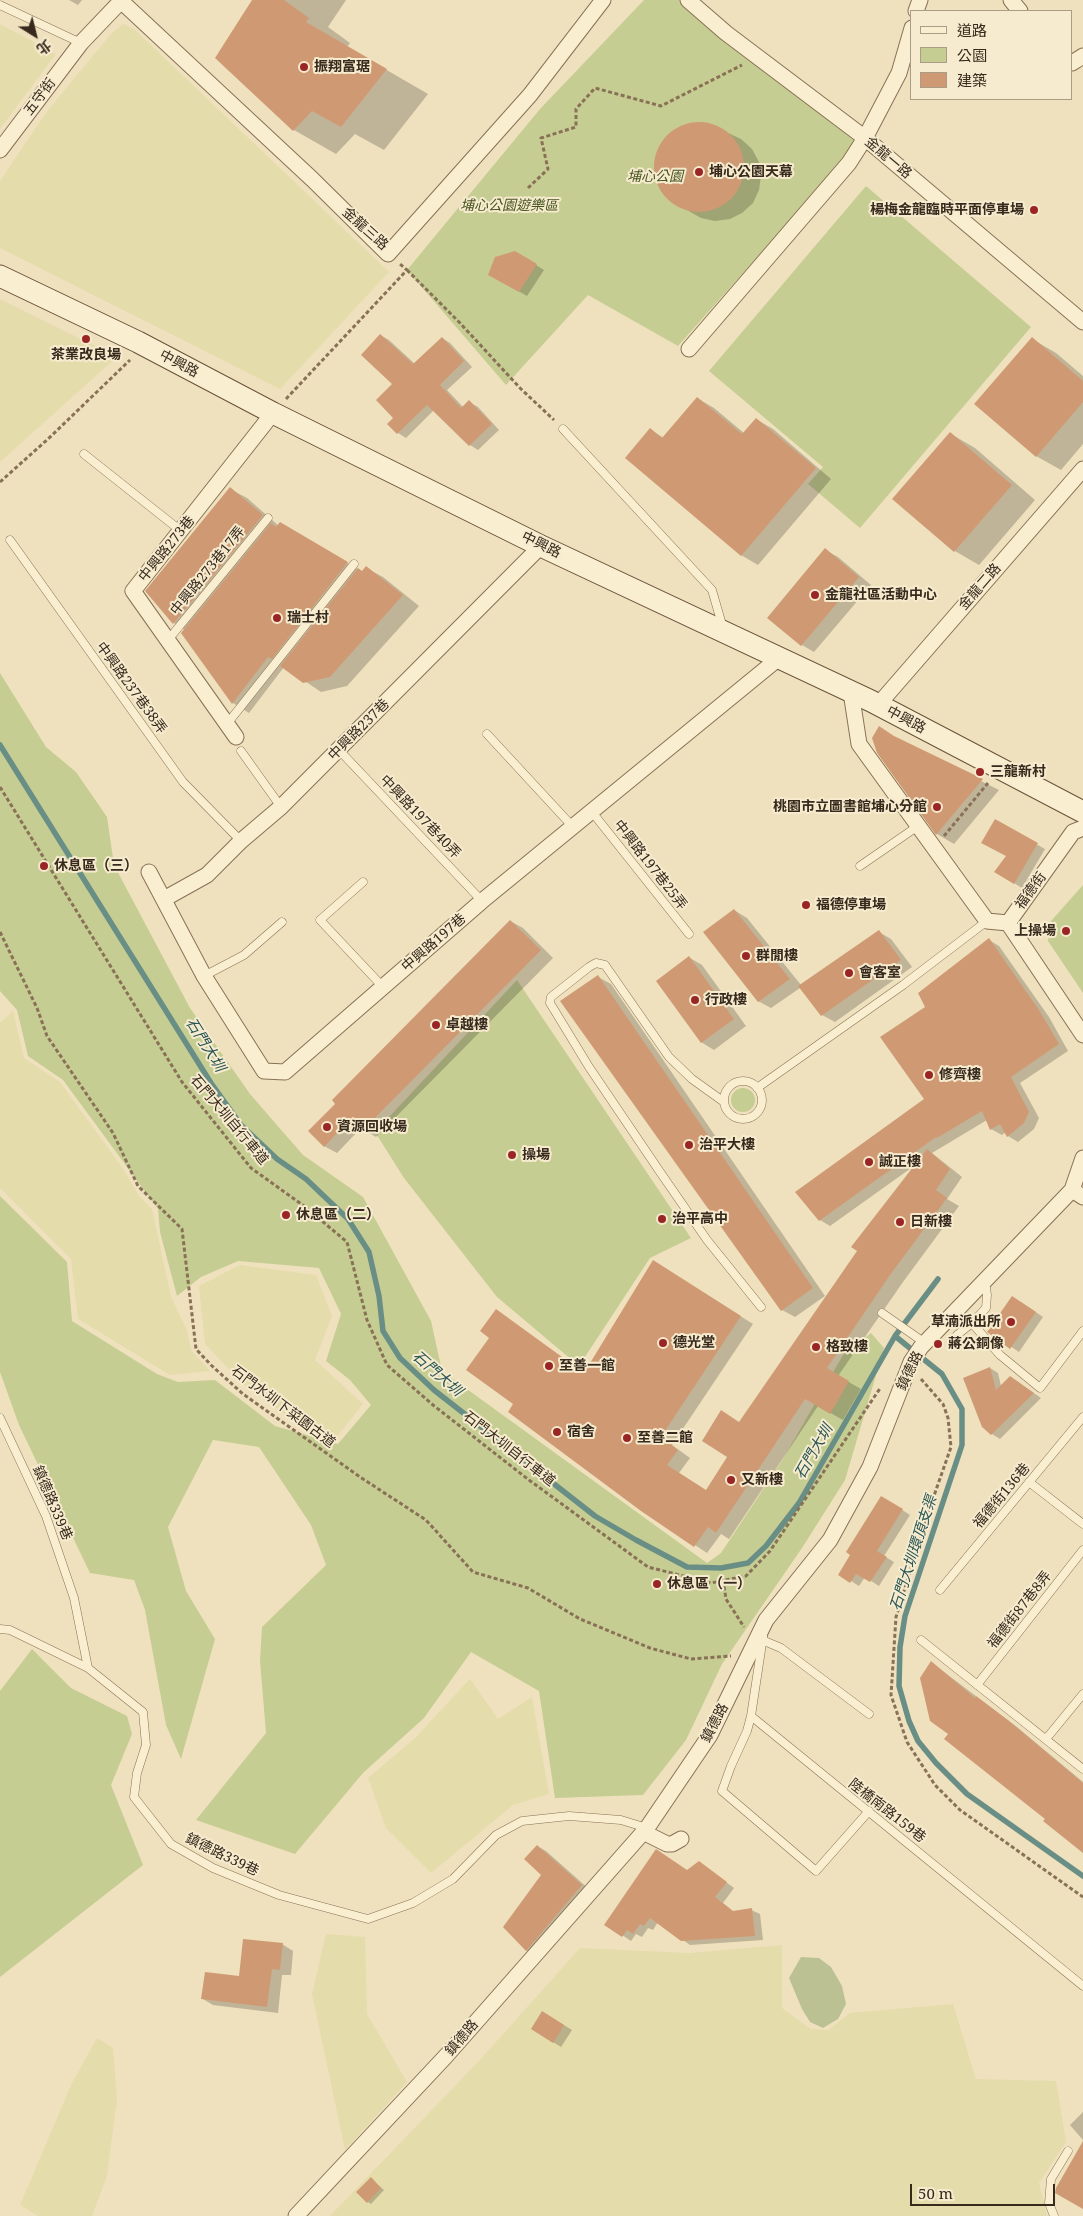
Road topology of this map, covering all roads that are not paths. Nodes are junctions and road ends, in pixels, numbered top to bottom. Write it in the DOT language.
graph roads {
  1 [pos="121,0"];
  2 [pos="603,0"];
  3 [pos="688,0"];
  4 [pos="1011,0"];
  5 [pos="0,5"];
  6 [pos="1019,10"];
  7 [pos="910,35"];
  8 [pos="81,42"];
  9 [pos="865,138"];
  10 [pos="0,150"];
  11 [pos="0,276"];
  12 [pos="1083,322"];
  13 [pos="689,349"];
  14 [pos="273,413"];
  15 [pos="563,429"];
  16 [pos="84,454"];
  17 [pos="1083,469"];
  18 [pos="268,518"];
  19 [pos="181,532"];
  20 [pos="10,540"];
  21 [pos="541,546"];
  22 [pos="354,564"];
  23 [pos="724,632"];
  24 [pos="168,640"];
  25 [pos="779,658"];
  26 [pos="851,692"];
  27 [pos="878,705"];
  28 [pos="227,724"];
  29 [pos="486,734"];
  30 [pos="239,744"];
  31 [pos="339,750"];
  32 [pos="281,807"];
  33 [pos="592,812"];
  34 [pos="1083,812"];
  35 [pos="918,826"];
  36 [pos="573,827"];
  37 [pos="1083,828"];
  38 [pos="241,841"];
  39 [pos="860,866"];
  40 [pos="149,872"];
  41 [pos="363,882"];
  42 [pos="164,899"];
  43 [pos="482,901"];
  44 [pos="987,921"];
  45 [pos="282,922"];
  46 [pos="1008,923"];
  47 [pos="689,934"];
  48 [pos="204,976"];
  49 [pos="383,987"];
  50 [pos="1083,1035"];
  51 [pos="757,1088"];
  52 [pos="724,1102"];
  53 [pos="1083,1158"];
  54 [pos="1077,1194"];
  55 [pos="985,1281"];
  56 [pos="761,1307"];
  57 [pos="882,1313"];
  58 [pos="972,1323"];
  59 [pos="1083,1331"];
  60 [pos="957,1335"];
  61 [pos="923,1345"];
  62 [pos="1083,1417"];
  63 [pos="0,1418"];
  64 [pos="1029,1482"];
  65 [pos="1083,1524"];
  66 [pos="1083,1550"];
  67 [pos="940,1590"];
  68 [pos="0,1629"];
  69 [pos="921,1640"];
  70 [pos="756,1646"];
  71 [pos="88,1668"];
  72 [pos="978,1685"];
  73 [pos="1083,1694"];
  74 [pos="869,1714"];
  75 [pos="751,1716"];
  76 [pos="1046,1739"];
  77 [pos="1083,1769"];
  78 [pos="869,1811"];
  79 [pos="645,1830"];
  80 [pos="681,1839"];
  81 [pos="1083,1986"];
  82 [pos="1068,2151"];
  83 [pos="296,2216"];
  84 [pos="1054,2216"];
  1 -- 2 [label="street, 金龍三路"];
  1 -- 8 [label="street, 五守街"];
  3 -- 9 [label="street, 金龍一路"];
  4 -- 6 [label="street"];
  5 -- 8 [label="lane"];
  7 -- 9 [label="street"];
  8 -- 10 [label="street, 五守街"];
  9 -- 12 [label="street, 金龍一路"];
  9 -- 13 [label="street"];
  11 -- 14 [label="street, 中興路"];
  14 -- 19 [label="street, 中興路273巷"];
  14 -- 21 [label="street, 中興路"];
  15 -- 23 [label="lane"];
  16 -- 19 [label="lane"];
  17 -- 27 [label="street, 金龍二路"];
  18 -- 24 [label="lane, 中興路273巷17弄"];
  19 -- 24 [label="street, 中興路273巷"];
  20 -- 38 [label="lane, 中興路237巷38弄"];
  21 -- 23 [label="street, 中興路"];
  21 -- 31 [label="street, 中興路237巷"];
  22 -- 28 [label="lane"];
  23 -- 25 [label="street, 中興路"];
  24 -- 28 [label="street, 中興路273巷"];
  25 -- 26 [label="street, 中興路"];
  25 -- 33 [label="street, 中興路197巷"];
  26 -- 27 [label="street, 中興路"];
  26 -- 35 [label="street"];
  27 -- 34 [label="street, 中興路"];
  28 -- 30 [label="street, 中興路273巷"];
  29 -- 36 [label="lane"];
  30 -- 32 [label="lane"];
  31 -- 32 [label="street, 中興路237巷"];
  31 -- 43 [label="lane, 中興路197巷40弄"];
  32 -- 38 [label="street, 中興路237巷"];
  33 -- 36 [label="street, 中興路197巷"];
  33 -- 47 [label="lane, 中興路197巷25弄"];
  35 -- 39 [label="lane"];
  35 -- 44 [label="street"];
  36 -- 43 [label="street, 中興路197巷"];
  37 -- 46 [label="street, 福德街"];
  38 -- 42 [label="street, 中興路237巷"];
  40 -- 42 [label="street, 中興路197巷"];
  41 -- 49 [label="lane"];
  42 -- 48 [label="street, 中興路197巷"];
  43 -- 49 [label="street, 中興路197巷"];
  44 -- 46 [label="street"];
  44 -- 51 [label="lane"];
  45 -- 48 [label="lane"];
  46 -- 50 [label="street, 福德街"];
  48 -- 49 [label="street, 中興路197巷"];
  51 -- 52 [label="lane"];
  51 -- 52 [label="lane"];
  52 -- 56 [label="lane"];
  53 -- 54 [label="street"];
  54 -- 55 [label="street, 鎮德路"];
  55 -- 58 [label="lane"];
  55 -- 61 [label="street, 鎮德路"];
  57 -- 61 [label="lane"];
  58 -- 59 [label="lane"];
  58 -- 60 [label="lane"];
  61 -- 70 [label="street, 鎮德路"];
  62 -- 64 [label="lane, 福德街136巷"];
  63 -- 71 [label="lane, 鎮德路339巷"];
  64 -- 65 [label="lane"];
  64 -- 67 [label="lane, 福德街136巷"];
  66 -- 72 [label="lane, 福德街87巷8弄"];
  68 -- 71 [label="lane"];
  69 -- 72 [label="lane"];
  70 -- 74 [label="lane"];
  70 -- 75 [label="lane"];
  70 -- 79 [label="street, 鎮德路"];
  71 -- 79 [label="lane, 鎮德路339巷"];
  72 -- 76 [label="lane"];
  73 -- 76 [label="lane"];
  75 -- 78 [label="lane, 陸橋南路159巷"];
  75 -- 78 [label="lane"];
  76 -- 77 [label="lane"];
  78 -- 81 [label="lane, 陸橋南路159巷"];
  79 -- 80 [label="street"];
  79 -- 83 [label="street, 鎮德路"];
  82 -- 84 [label="lane"];
}
